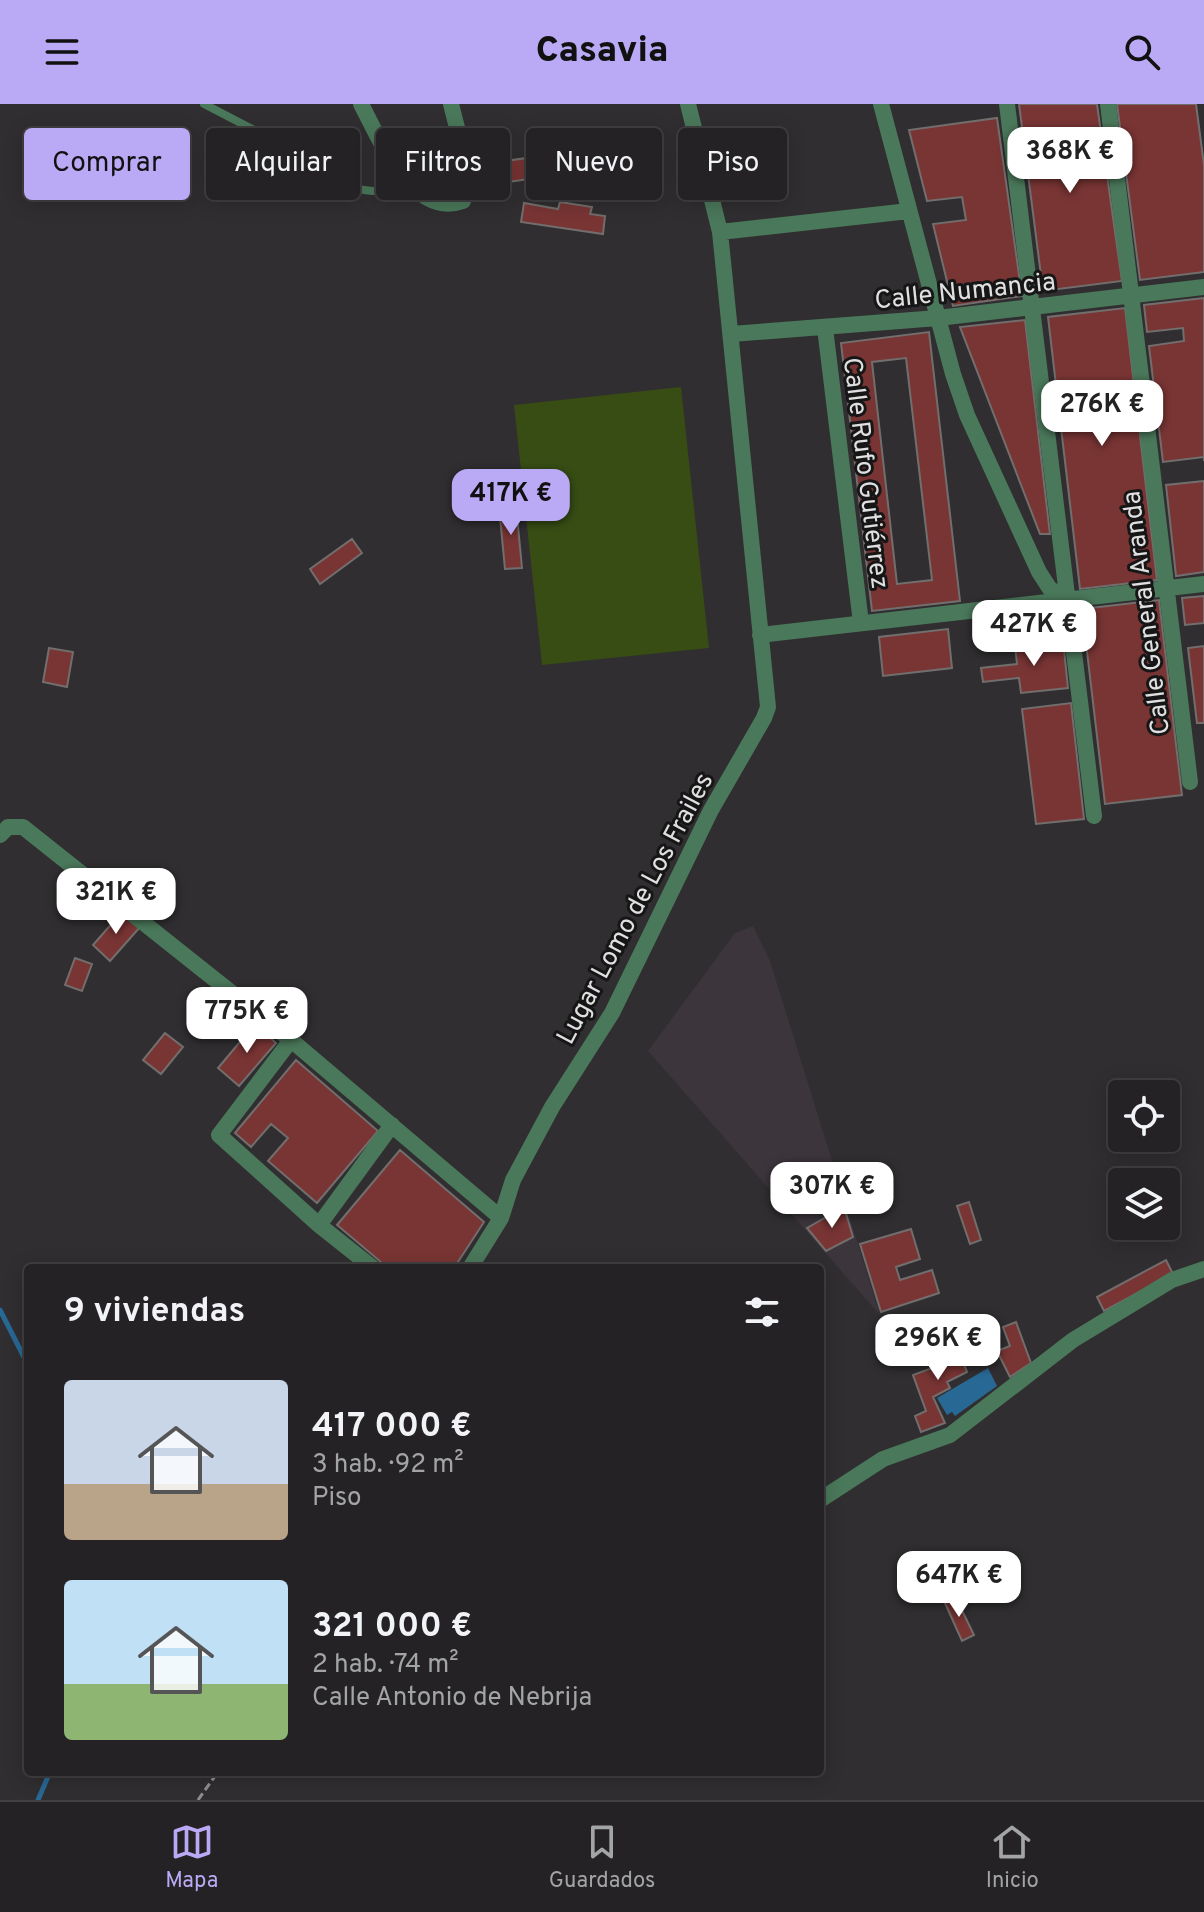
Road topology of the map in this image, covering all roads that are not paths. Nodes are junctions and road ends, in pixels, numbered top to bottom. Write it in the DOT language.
graph roads {
  1 [pos="204,104"];
  2 [pos="361,104"];
  3 [pos="451,104"];
  4 [pos="688,104"];
  5 [pos="881,104"];
  6 [pos="1007,104"];
  7 [pos="1108,104"];
  8 [pos="457,128"];
  9 [pos="376,132"];
  10 [pos="376,191"];
  11 [pos="436,200"];
  12 [pos="463,200"];
  13 [pos="909,211"];
  14 [pos="720,232"];
  15 [pos="1204,287"];
  16 [pos="1132,296"];
  17 [pos="1034,307"];
  18 [pos="938,318"];
  19 [pos="825,328"];
  20 [pos="731,334"];
  21 [pos="1029,548"];
  22 [pos="1062,549"];
  23 [pos="1039,572"];
  24 [pos="1204,584"];
  25 [pos="1167,589"];
  26 [pos="1068,599"];
  27 [pos="1021,604"];
  28 [pos="861,623"];
  29 [pos="760,635"];
  30 [pos="1190,782"];
  31 [pos="1094,816"];
  32 [pos="4,831"];
  33 [pos="291,1040"];
  34 [pos="392,1125"];
  35 [pos="501,1218"];
  36 [pos="319,1225"];
  37 [pos="368,1264"];
  38 [pos="472,1264"];
  39 [pos="1204,1269"];
  40 [pos="824,1497"];
  1 -- 10 [label="lane"];
  2 -- 9 [label="street"];
  3 -- 8 [label="street"];
  4 -- 14 [label="street"];
  5 -- 13 [label="street"];
  6 -- 17 [label="street"];
  7 -- 16 [label="street, Calle General Aranda"];
  11 -- 12 [label="street"];
  13 -- 14 [label="street"];
  13 -- 18 [label="street"];
  14 -- 20 [label="street"];
  15 -- 16 [label="street, Calle Numancia"];
  16 -- 17 [label="street, Calle Numancia"];
  16 -- 25 [label="street, Calle General Aranda"];
  17 -- 18 [label="street, Calle Numancia"];
  17 -- 22 [label="street"];
  18 -- 19 [label="street, Calle Numancia"];
  18 -- 21 [label="street"];
  19 -- 20 [label="street, Calle Numancia"];
  19 -- 28 [label="street, Calle Rufo Gutiérrez"];
  20 -- 29 [label="street"];
  21 -- 22 [label="street"];
  21 -- 23 [label="street"];
  22 -- 26 [label="street"];
  23 -- 26 [label="street"];
  23 -- 27 [label="street"];
  24 -- 25 [label="street"];
  25 -- 26 [label="street"];
  25 -- 30 [label="street, Calle General Aranda"];
  26 -- 27 [label="street"];
  26 -- 31 [label="street"];
  27 -- 28 [label="street"];
  28 -- 29 [label="street"];
  29 -- 35 [label="street, Lugar Lomo de Los Frailes"];
  32 -- 33 [label="street"];
  33 -- 34 [label="street"];
  33 -- 36 [label="street"];
  34 -- 35 [label="street"];
  34 -- 36 [label="street"];
  35 -- 38 [label="street, Lugar Lomo de Los Frailes"];
  36 -- 37 [label="street"];
  39 -- 40 [label="street"];
}
